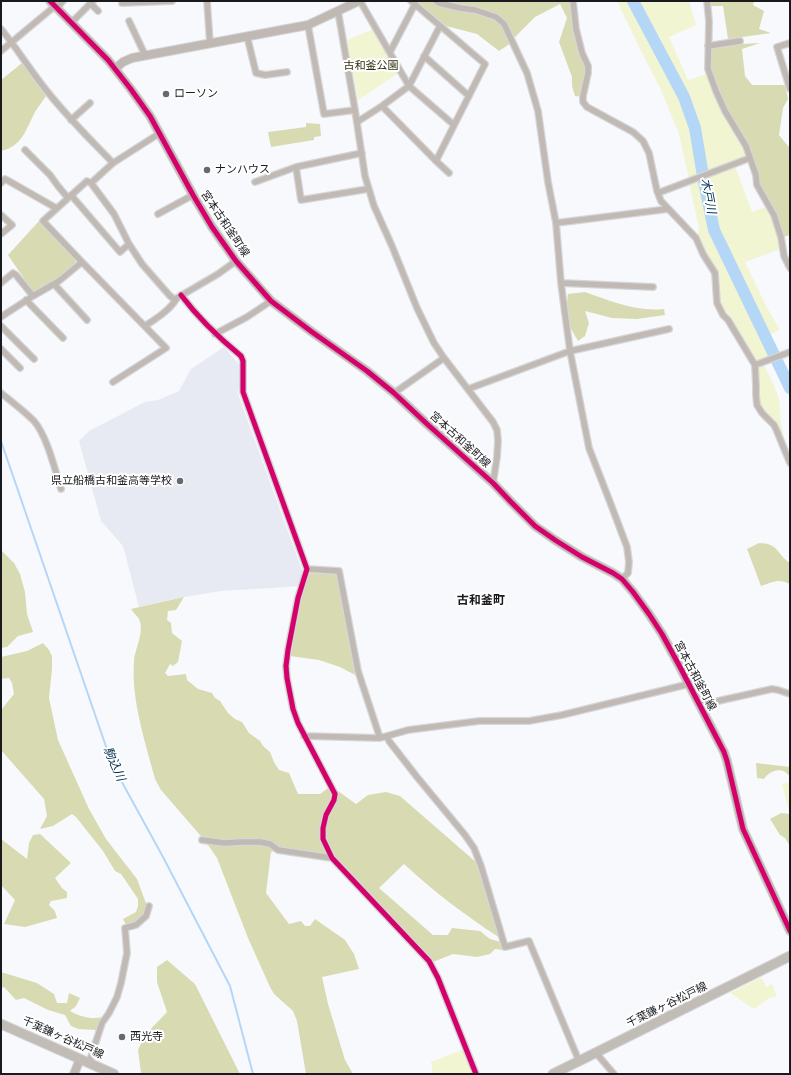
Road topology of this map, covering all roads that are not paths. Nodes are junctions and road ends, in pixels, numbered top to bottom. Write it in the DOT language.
graph roads {
  1 [pos="63,1"];
  2 [pos="172,1"];
  3 [pos="207,1"];
  4 [pos="436,1"];
  5 [pos="573,1"];
  6 [pos="707,1"];
  7 [pos="91,2"];
  8 [pos="356,2"];
  9 [pos="413,3"];
  10 [pos="122,4"];
  11 [pos="54,5"];
  12 [pos="98,11"];
  13 [pos="338,11"];
  14 [pos="129,21"];
  15 [pos="72,22"];
  16 [pos="308,25"];
  17 [pos="440,26"];
  18 [pos="1,29"];
  19 [pos="247,36"];
  20 [pos="11,41"];
  21 [pos="740,41"];
  22 [pos="790,43"];
  23 [pos="210,44"];
  24 [pos="708,46"];
  25 [pos="1,51"];
  26 [pos="390,52"];
  27 [pos="145,55"];
  28 [pos="424,56"];
  29 [pos="116,68"];
  30 [pos="287,72"];
  31 [pos="409,86"];
  32 [pos="790,89"];
  33 [pos="469,96"];
  34 [pos="90,103"];
  35 [pos="382,106"];
  36 [pos="355,110"];
  37 [pos="71,120"];
  38 [pos="357,122"];
  39 [pos="454,125"];
  40 [pos="160,133"];
  41 [pos="25,150"];
  42 [pos="362,153"];
  43 [pos="750,158"];
  44 [pos="436,161"];
  45 [pos="113,163"];
  46 [pos="296,167"];
  47 [pos="449,173"];
  48 [pos="2,179"];
  49 [pos="255,182"];
  50 [pos="91,183"];
  51 [pos="368,188"];
  52 [pos="658,193"];
  53 [pos="193,195"];
  54 [pos="69,197"];
  55 [pos="56,208"];
  56 [pos="668,209"];
  57 [pos="158,214"];
  58 [pos="1,215"];
  59 [pos="556,223"];
  60 [pos="1,234"];
  61 [pos="129,244"];
  62 [pos="236,261"];
  63 [pos="82,262"];
  64 [pos="790,268"];
  65 [pos="1,283"];
  66 [pos="561,283"];
  67 [pos="54,284"];
  68 [pos="653,287"];
  69 [pos="33,296"];
  70 [pos="179,296"];
  71 [pos="26,300"];
  72 [pos="272,301"];
  73 [pos="1,317"];
  74 [pos="87,320"];
  75 [pos="1,326"];
  76 [pos="145,326"];
  77 [pos="669,329"];
  78 [pos="215,334"];
  79 [pos="63,338"];
  80 [pos="1,349"];
  81 [pos="570,351"];
  82 [pos="788,353"];
  83 [pos="34,358"];
  84 [pos="444,358"];
  85 [pos="755,365"];
  86 [pos="20,368"];
  87 [pos="113,382"];
  88 [pos="468,389"];
  89 [pos="1,393"];
  90 [pos="394,393"];
  91 [pos="790,463"];
  92 [pos="494,483"];
  93 [pos="61,489"];
  94 [pos="307,569"];
  95 [pos="622,579"];
  96 [pos="689,684"];
  97 [pos="790,694"];
  98 [pos="700,705"];
  99 [pos="304,736"];
  100 [pos="387,736"];
  101 [pos="380,738"];
  102 [pos="202,840"];
  103 [pos="332,858"];
  104 [pos="149,906"];
  105 [pos="790,931"];
  106 [pos="790,956"];
  107 [pos="1,1024"];
  108 [pos="596,1053"];
  109 [pos="80,1059"];
  110 [pos="579,1062"];
  111 [pos="89,1063"];
  112 [pos="74,1074"];
  113 [pos="114,1074"];
  114 [pos="476,1074"];
  115 [pos="554,1074"];
  116 [pos="614,1074"];
  1 -- 11 [label="street"];
  2 -- 10 [label="street"];
  3 -- 23 [label="street"];
  4 -- 59 [label="street"];
  5 -- 52 [label="street"];
  6 -- 24 [label="street"];
  7 -- 12 [label="street"];
  7 -- 15 [label="street"];
  8 -- 13 [label="street"];
  8 -- 26 [label="street"];
  9 -- 17 [label="street"];
  9 -- 26 [label="street"];
  11 -- 15 [label="street, 宮本古和釜町線"];
  11 -- 20 [label="street"];
  13 -- 16 [label="street"];
  13 -- 36 [label="street"];
  14 -- 27 [label="street"];
  15 -- 29 [label="street, 宮本古和釜町線"];
  16 -- 19 [label="street"];
  16 -- 36 [label="street"];
  17 -- 28 [label="street"];
  17 -- 33 [label="street"];
  18 -- 20 [label="street"];
  19 -- 23 [label="street"];
  19 -- 30 [label="street"];
  20 -- 25 [label="street"];
  20 -- 37 [label="street"];
  21 -- 24 [label="street"];
  22 -- 32 [label="street"];
  23 -- 27 [label="street"];
  24 -- 43 [label="street"];
  26 -- 31 [label="street"];
  27 -- 29 [label="street"];
  28 -- 31 [label="street"];
  28 -- 33 [label="street"];
  29 -- 40 [label="street, 宮本古和釜町線"];
  31 -- 35 [label="street"];
  31 -- 39 [label="street"];
  33 -- 39 [label="street"];
  34 -- 37 [label="street"];
  35 -- 38 [label="street"];
  35 -- 44 [label="street"];
  36 -- 38 [label="street"];
  37 -- 45 [label="street"];
  38 -- 42 [label="street"];
  39 -- 44 [label="street"];
  40 -- 45 [label="street"];
  40 -- 53 [label="street, 宮本古和釜町線"];
  41 -- 54 [label="street"];
  42 -- 46 [label="street"];
  42 -- 51 [label="street"];
  43 -- 52 [label="street"];
  43 -- 64 [label="street"];
  44 -- 47 [label="street"];
  45 -- 50 [label="street"];
  46 -- 49 [label="street"];
  46 -- 51 [label="street"];
  48 -- 55 [label="street"];
  50 -- 54 [label="street"];
  50 -- 61 [label="street"];
  51 -- 84 [label="street"];
  52 -- 56 [label="street"];
  53 -- 57 [label="street"];
  53 -- 62 [label="street, 宮本古和釜町線"];
  54 -- 55 [label="street"];
  54 -- 61 [label="street"];
  55 -- 63 [label="street"];
  56 -- 59 [label="street"];
  56 -- 85 [label="street"];
  58 -- 60 [label="street"];
  59 -- 66 [label="street"];
  61 -- 70 [label="street"];
  62 -- 70 [label="street"];
  62 -- 72 [label="street, 宮本古和釜町線"];
  63 -- 67 [label="street"];
  63 -- 76 [label="street"];
  65 -- 69 [label="street"];
  66 -- 68 [label="street"];
  66 -- 81 [label="street"];
  67 -- 69 [label="street"];
  67 -- 74 [label="street"];
  69 -- 71 [label="street"];
  70 -- 76 [label="street"];
  70 -- 78 [label="street"];
  71 -- 73 [label="street"];
  71 -- 79 [label="street"];
  72 -- 78 [label="street"];
  72 -- 90 [label="street, 宮本古和釜町線"];
  75 -- 83 [label="street"];
  76 -- 87 [label="street"];
  77 -- 81 [label="street"];
  78 -- 94 [label="street"];
  80 -- 86 [label="street"];
  81 -- 88 [label="street"];
  81 -- 95 [label="street"];
  82 -- 85 [label="street"];
  84 -- 88 [label="street"];
  84 -- 90 [label="street"];
  85 -- 91 [label="street"];
  88 -- 92 [label="street"];
  89 -- 93 [label="street"];
  90 -- 92 [label="street, 宮本古和釜町線"];
  92 -- 95 [label="street, 宮本古和釜町線"];
  94 -- 99 [label="street"];
  94 -- 101 [label="street"];
  95 -- 96 [label="street, 宮本古和釜町線"];
  96 -- 98 [label="street, 宮本古和釜町線"];
  96 -- 100 [label="street"];
  97 -- 98 [label="street"];
  98 -- 105 [label="street, 宮本古和釜町線"];
  99 -- 101 [label="street"];
  99 -- 103 [label="street"];
  100 -- 101 [label="street"];
  100 -- 110 [label="street"];
  102 -- 103 [label="street"];
  103 -- 114 [label="street"];
  104 -- 111 [label="street"];
  106 -- 108 [label="main road, 千葉鎌ヶ谷松戸線"];
  107 -- 109 [label="main road, 千葉鎌ヶ谷松戸線"];
  108 -- 110 [label="main road, 千葉鎌ヶ谷松戸線"];
  108 -- 116 [label="street"];
  109 -- 111 [label="main road, 千葉鎌ヶ谷松戸線"];
  109 -- 112 [label="street"];
  110 -- 115 [label="main road, 千葉鎌ヶ谷松戸線"];
  111 -- 113 [label="main road, 千葉鎌ヶ谷松戸線"];
}
